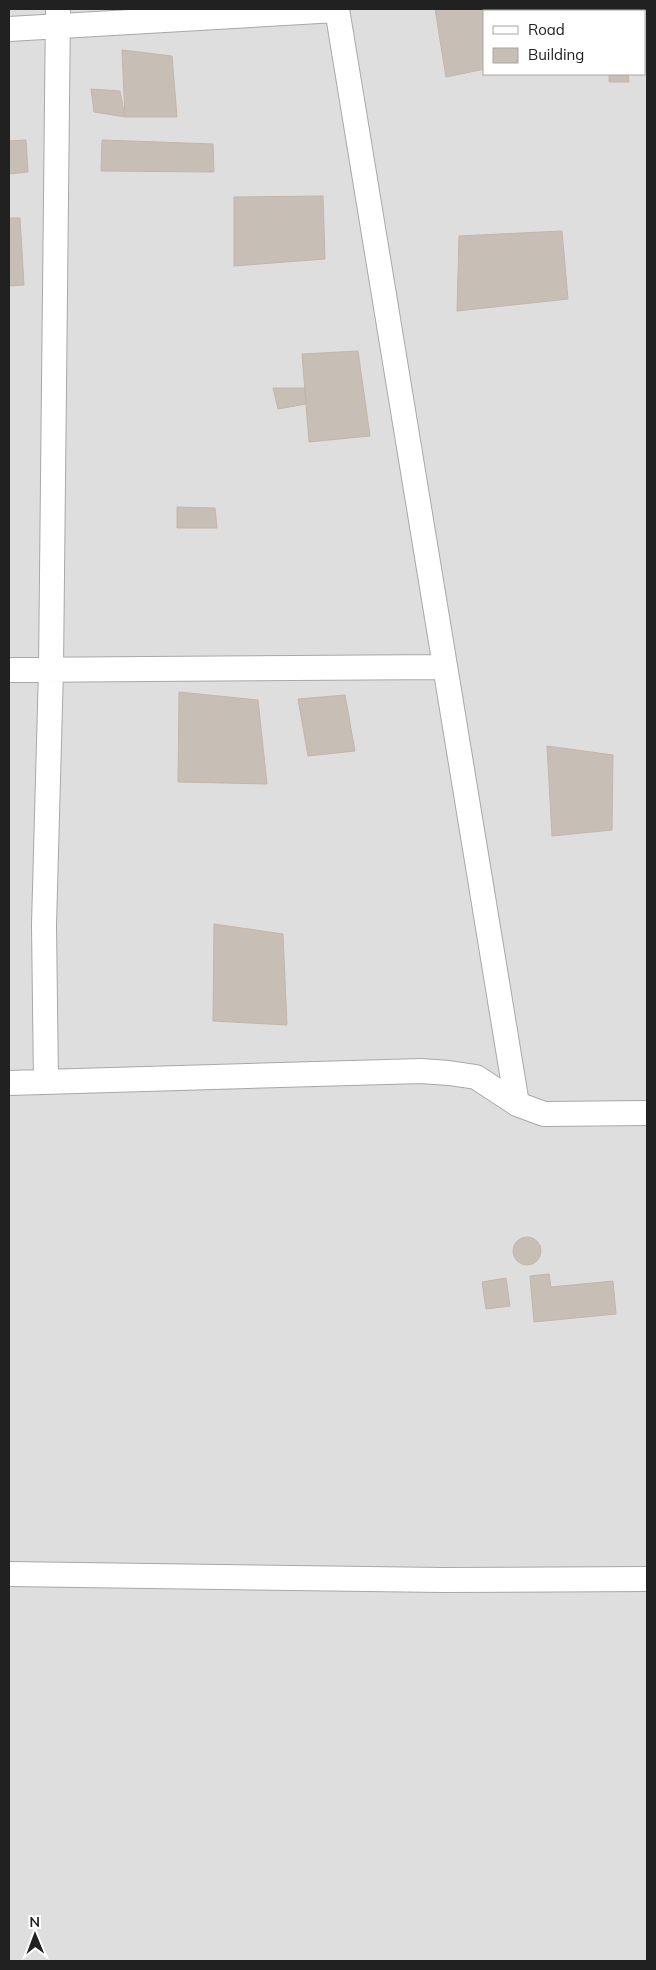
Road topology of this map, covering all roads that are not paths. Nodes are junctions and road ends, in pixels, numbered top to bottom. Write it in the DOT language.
graph roads {
  1 [pos="337,9"];
  2 [pos="58,17"];
  3 [pos="9,29"];
  4 [pos="445,667"];
  5 [pos="9,670"];
  6 [pos="50,670"];
  7 [pos="46,1082"];
  8 [pos="9,1083"];
  9 [pos="517,1104"];
  10 [pos="647,1113"];
  11 [pos="9,1574"];
  12 [pos="647,1579"];
  1 -- 2 [label="street"];
  1 -- 4 [label="street"];
  2 -- 3 [label="street"];
  2 -- 6 [label="street"];
  4 -- 6 [label="street"];
  4 -- 9 [label="street"];
  5 -- 6 [label="street"];
  6 -- 7 [label="street"];
  7 -- 8 [label="street"];
  7 -- 9 [label="street"];
  9 -- 10 [label="street"];
  11 -- 12 [label="street"];
}
